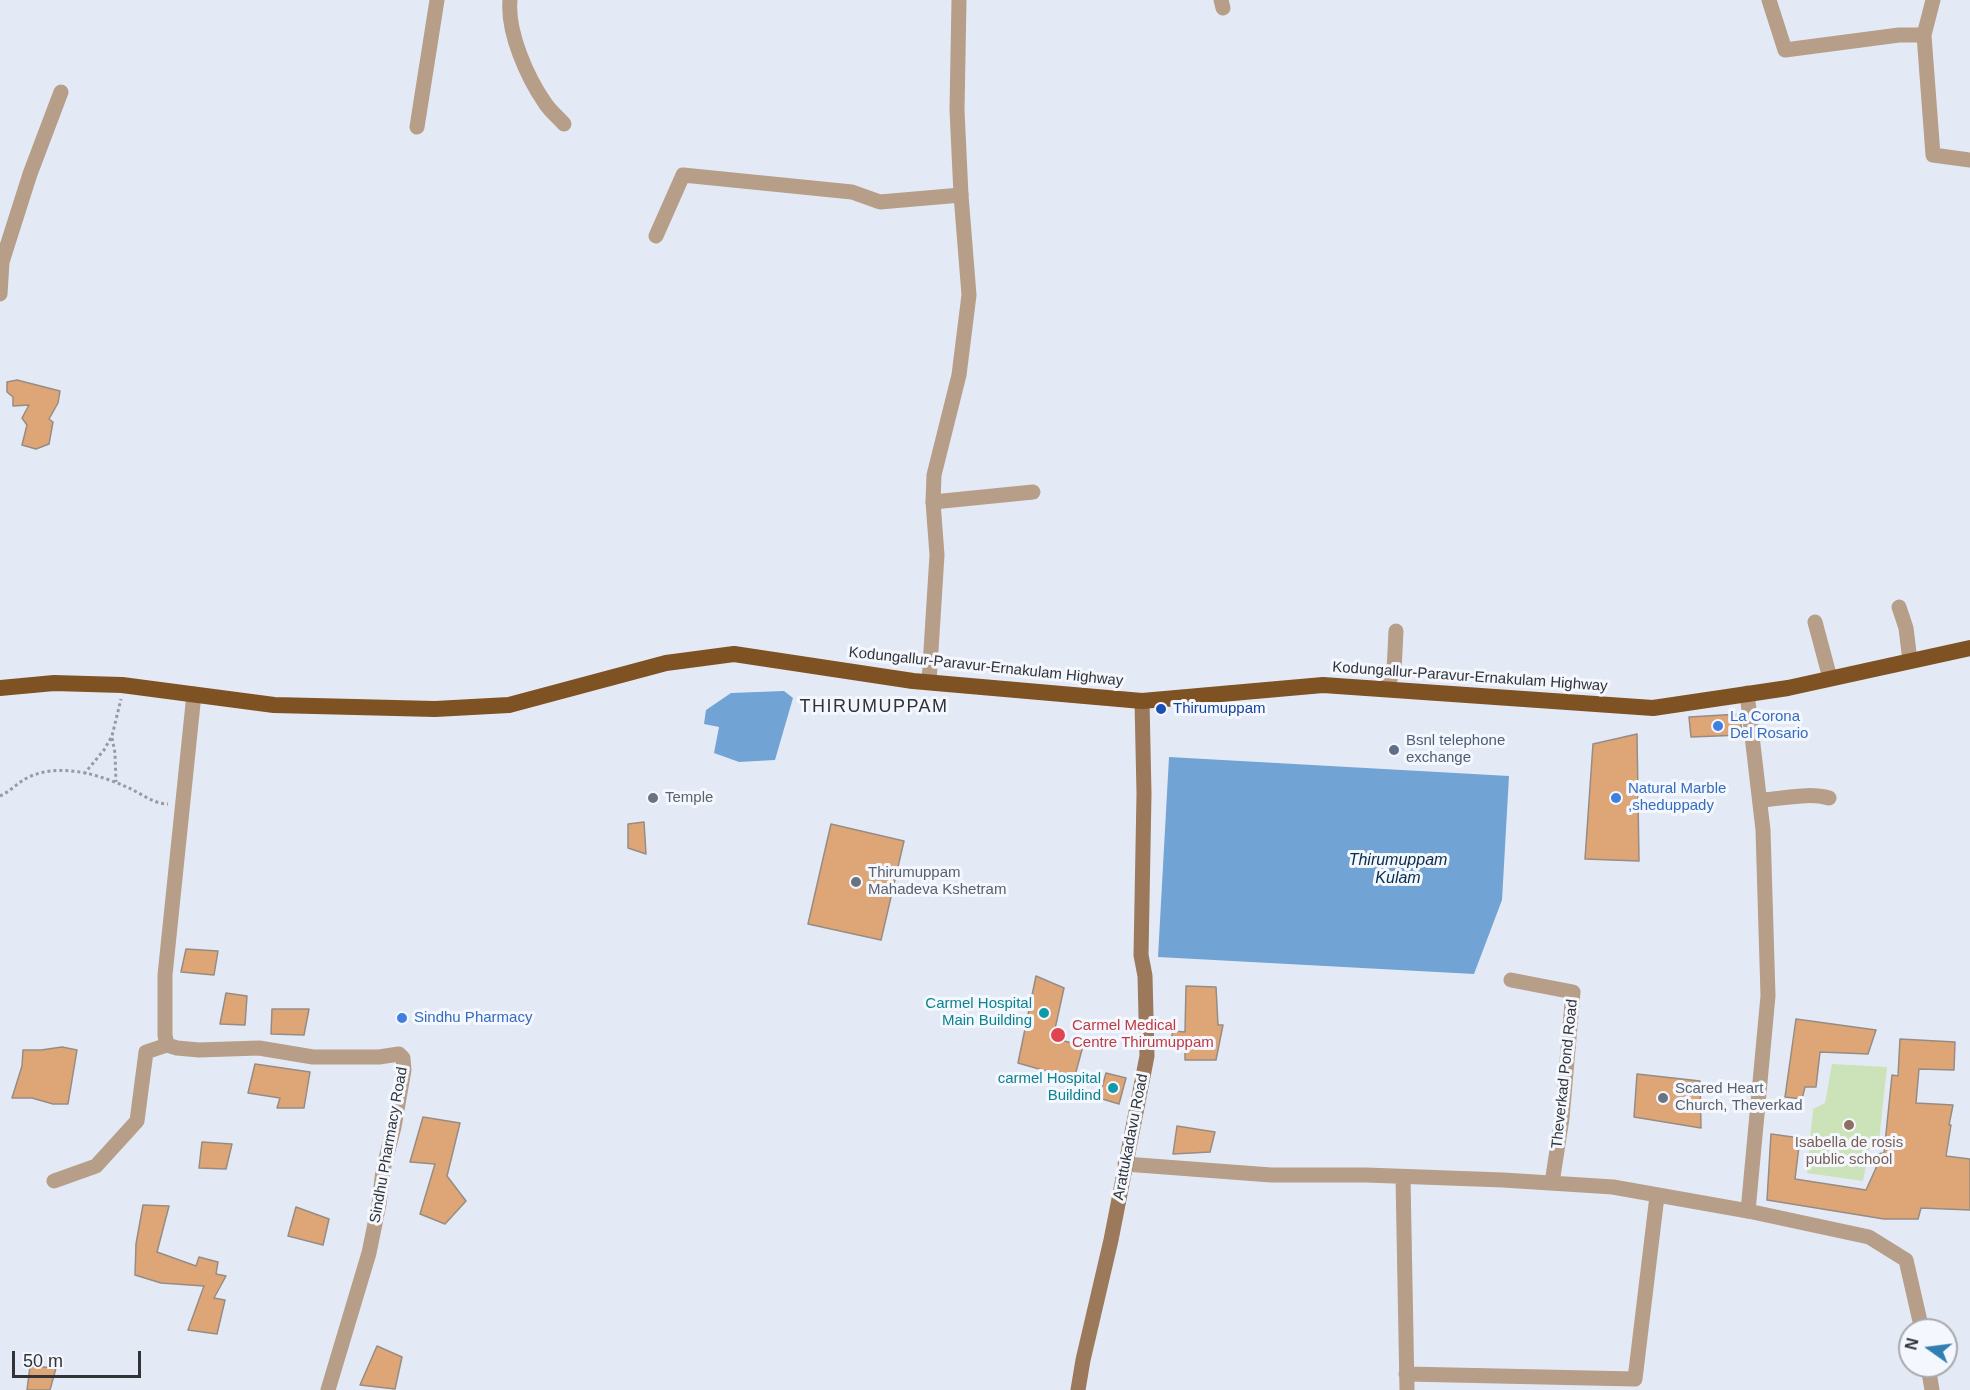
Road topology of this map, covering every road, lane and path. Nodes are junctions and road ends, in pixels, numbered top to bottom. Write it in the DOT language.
graph roads {
  1 [pos="437,0"];
  2 [pos="510,0"];
  3 [pos="959,0"];
  4 [pos="1769,0"];
  5 [pos="1933,0"];
  6 [pos="1924,35"];
  7 [pos="61,92"];
  8 [pos="564,124"];
  9 [pos="417,127"];
  10 [pos="1970,160"];
  11 [pos="961,195"];
  12 [pos="656,236"];
  13 [pos="1,262"];
  14 [pos="0,294"];
  15 [pos="1033,492"];
  16 [pos="933,502"];
  17 [pos="1899,607"];
  18 [pos="1815,622"];
  19 [pos="1396,631"];
  20 [pos="1970,648"];
  21 [pos="1910,661"];
  22 [pos="1830,678"];
  23 [pos="929,682"];
  24 [pos="122,686"];
  25 [pos="0,688"];
  26 [pos="1385,689"];
  27 [pos="1747,693"];
  28 [pos="194,694"];
  29 [pos="1142,701"];
  30 [pos="112,736"];
  31 [pos="84,774"];
  32 [pos="116,783"];
  33 [pos="0,796"];
  34 [pos="1830,798"];
  35 [pos="1760,800"];
  36 [pos="170,804"];
  37 [pos="1511,980"];
  38 [pos="167,1045"];
  39 [pos="1125,1164"];
  40 [pos="1403,1176"];
  41 [pos="54,1181"];
  42 [pos="1552,1184"];
  43 [pos="1657,1196"];
  44 [pos="1748,1210"];
  45 [pos="1919,1318"];
  46 [pos="1406,1374"];
  47 [pos="328,1390"];
  48 [pos="1078,1390"];
  49 [pos="1407,1390"];
  1 -- 9 [label="street"];
  2 -- 8 [label="street"];
  3 -- 11 [label="street"];
  4 -- 6 [label="street"];
  5 -- 6 [label="street"];
  6 -- 10 [label="street"];
  7 -- 13 [label="street"];
  11 -- 12 [label="street"];
  11 -- 16 [label="street"];
  13 -- 14 [label="street"];
  15 -- 16 [label="street"];
  16 -- 23 [label="street"];
  17 -- 21 [label="street"];
  18 -- 22 [label="street"];
  19 -- 26 [label="street"];
  20 -- 21 [label="highway, Kodungallur-Paravur-Ernakulam Highway"];
  21 -- 22 [label="highway, Kodungallur-Paravur-Ernakulam Highway"];
  22 -- 27 [label="highway, Kodungallur-Paravur-Ernakulam Highway"];
  23 -- 28 [label="highway, Kodungallur-Paravur-Ernakulam Highway"];
  23 -- 29 [label="highway, Kodungallur-Paravur-Ernakulam Highway"];
  24 -- 25 [label="highway, Kodungallur-Paravur-Ernakulam Highway"];
  24 -- 28 [label="highway, Kodungallur-Paravur-Ernakulam Highway"];
  24 -- 30 [label="path"];
  26 -- 27 [label="highway, Kodungallur-Paravur-Ernakulam Highway"];
  26 -- 29 [label="highway, Kodungallur-Paravur-Ernakulam Highway"];
  27 -- 35 [label="street"];
  28 -- 38 [label="street"];
  29 -- 39 [label="main road, Arattukadavu Road"];
  30 -- 31 [label="path"];
  30 -- 32 [label="path"];
  31 -- 32 [label="path"];
  31 -- 33 [label="path"];
  32 -- 36 [label="path"];
  34 -- 35 [label="street"];
  35 -- 44 [label="street"];
  37 -- 42 [label="street, Theverkad Pond Road"];
  38 -- 41 [label="street"];
  38 -- 47 [label="street, Sindhu Pharmacy Road"];
  39 -- 40 [label="street"];
  39 -- 48 [label="main road, Arattukadavu Road"];
  40 -- 42 [label="street"];
  40 -- 46 [label="street"];
  42 -- 43 [label="street"];
  43 -- 44 [label="street"];
  43 -- 46 [label="street"];
  44 -- 45 [label="street"];
  46 -- 49 [label="street"];
}
